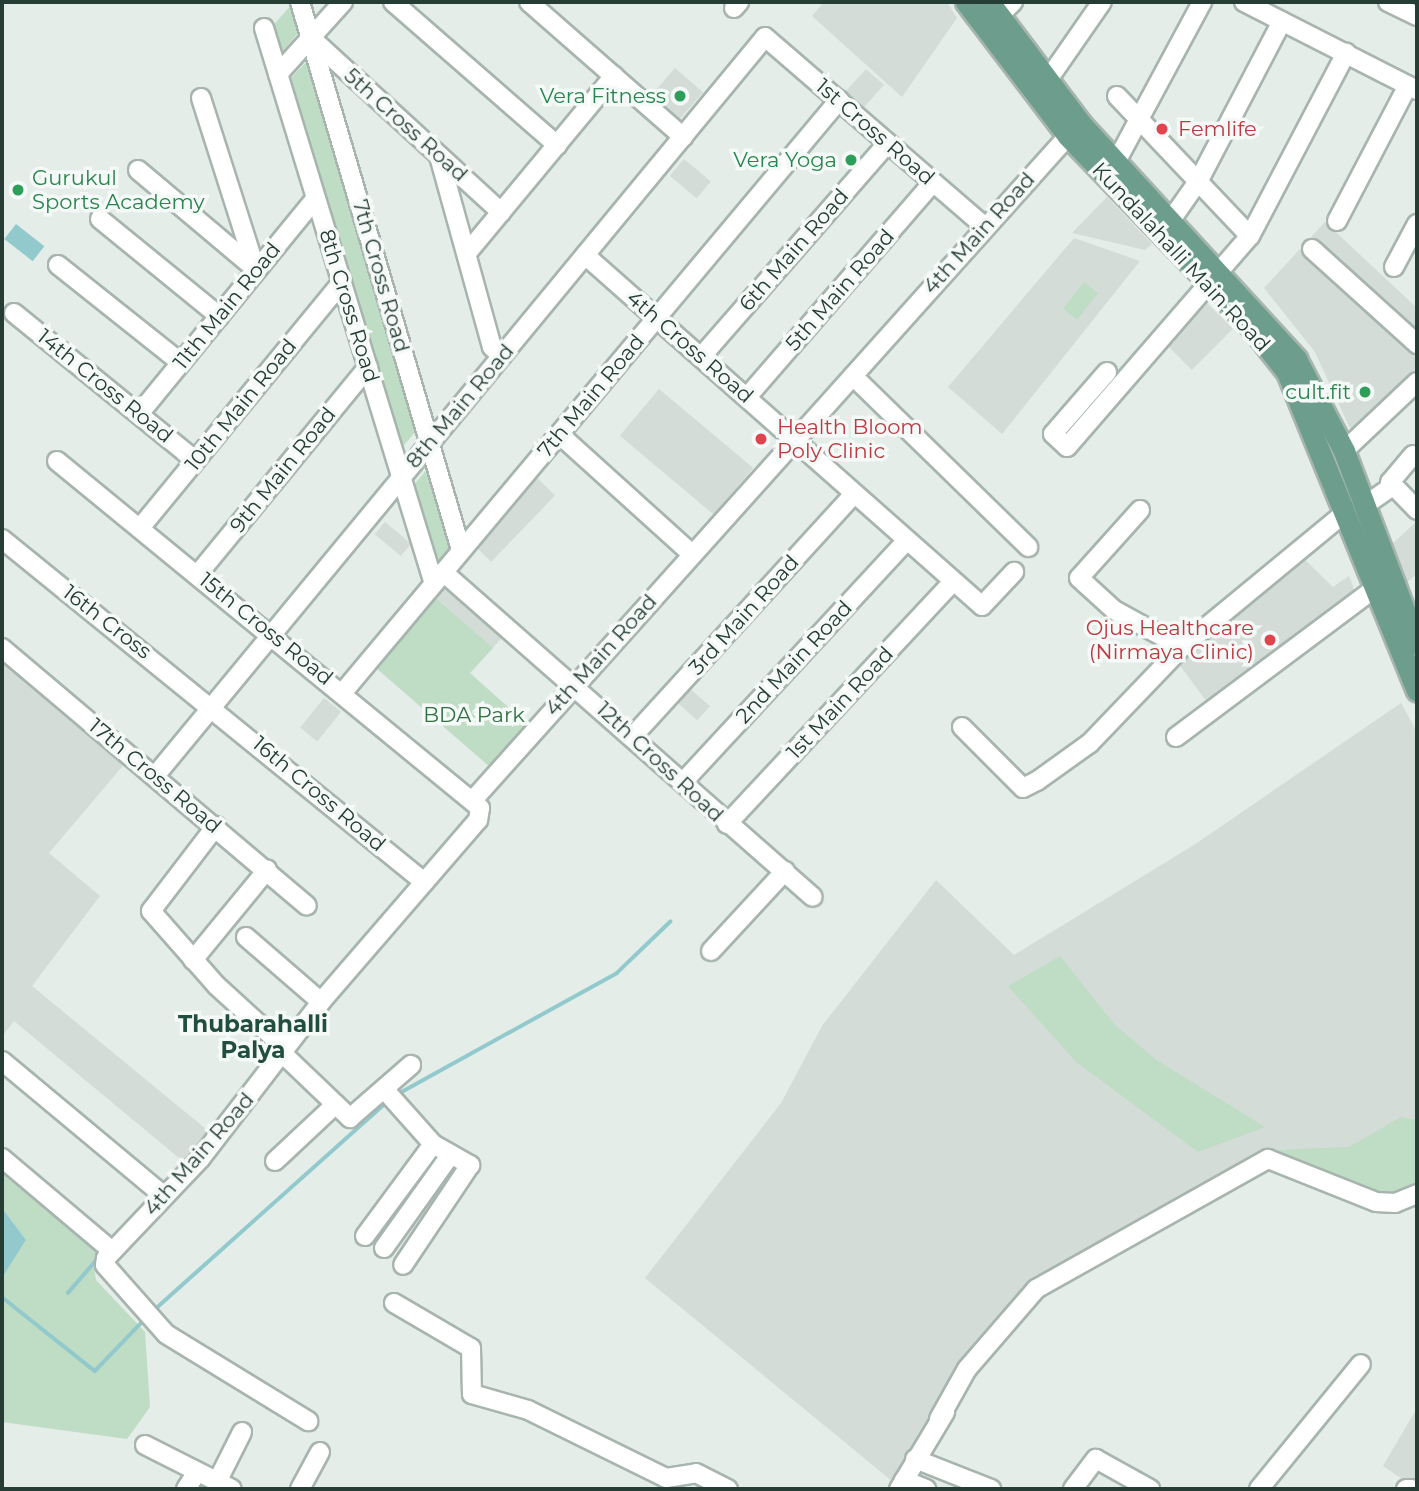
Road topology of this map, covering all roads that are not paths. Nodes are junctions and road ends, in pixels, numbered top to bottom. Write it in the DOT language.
graph roads {
  1 [pos="300,2"];
  2 [pos="343,2"];
  3 [pos="393,2"];
  4 [pos="528,2"];
  5 [pos="966,2"];
  6 [pos="1102,2"];
  7 [pos="1202,2"];
  8 [pos="1244,2"];
  9 [pos="1388,2"];
  10 [pos="1001,7"];
  11 [pos="1417,16"];
  12 [pos="1282,21"];
  13 [pos="264,28"];
  14 [pos="765,37"];
  15 [pos="311,38"];
  16 [pos="1346,54"];
  17 [pos="278,74"];
  18 [pos="614,76"];
  19 [pos="1047,81"];
  20 [pos="1413,87"];
  21 [pos="1117,96"];
  22 [pos="201,98"];
  23 [pos="839,100"];
  24 [pos="1141,120"];
  25 [pos="1068,136"];
  26 [pos="683,137"];
  27 [pos="888,144"];
  28 [pos="557,145"];
  29 [pos="439,156"];
  30 [pos="1116,162"];
  31 [pos="138,170"];
  32 [pos="1199,180"];
  33 [pos="933,182"];
  34 [pos="316,198"];
  35 [pos="501,212"];
  36 [pos="100,219"];
  37 [pos="1171,220"];
  38 [pos="1337,221"];
  39 [pos="1417,224"];
  40 [pos="985,227"];
  41 [pos="1250,236"];
  42 [pos="1312,249"];
  43 [pos="467,253"];
  44 [pos="586,255"];
  45 [pos="58,265"];
  46 [pos="1394,267"];
  47 [pos="257,270"];
  48 [pos="1217,279"];
  49 [pos="342,282"];
  50 [pos="15,313"];
  51 [pos="219,316"];
  52 [pos="657,318"];
  53 [pos="1417,344"];
  54 [pos="502,356"];
  55 [pos="701,357"];
  56 [pos="181,363"];
  57 [pos="368,366"];
  58 [pos="1107,372"];
  59 [pos="853,376"];
  60 [pos="1417,382"];
  61 [pos="747,397"];
  62 [pos="139,414"];
  63 [pos="559,434"];
  64 [pos="795,439"];
  65 [pos="430,444"];
  66 [pos="1344,451"];
  67 [pos="1413,455"];
  68 [pos="195,460"];
  69 [pos="57,461"];
  70 [pos="401,478"];
  71 [pos="1391,487"];
  72 [pos="854,494"];
  73 [pos="1355,509"];
  74 [pos="1140,510"];
  75 [pos="1417,510"];
  76 [pos="140,528"];
  77 [pos="2,539"];
  78 [pos="905,542"];
  79 [pos="1028,547"];
  80 [pos="461,551"];
  81 [pos="692,554"];
  82 [pos="1014,572"];
  83 [pos="198,574"];
  84 [pos="438,578"];
  85 [pos="953,582"];
  86 [pos="1375,588"];
  87 [pos="272,634"];
  88 [pos="1417,644"];
  89 [pos="1182,647"];
  90 [pos="2,648"];
  91 [pos="576,684"];
  92 [pos="344,691"];
  93 [pos="1417,691"];
  94 [pos="213,706"];
  95 [pos="962,727"];
  96 [pos="633,736"];
  97 [pos="1176,737"];
  98 [pos="155,776"];
  99 [pos="682,782"];
  100 [pos="473,800"];
  101 [pos="727,824"];
  102 [pos="216,826"];
  103 [pos="267,870"];
  104 [pos="782,874"];
  105 [pos="424,882"];
  106 [pos="813,897"];
  107 [pos="307,906"];
  108 [pos="246,937"];
  109 [pos="711,951"];
  110 [pos="193,960"];
  111 [pos="321,1002"];
  112 [pos="285,1051"];
  113 [pos="2,1061"];
  114 [pos="411,1065"];
  115 [pos="389,1095"];
  116 [pos="336,1104"];
  117 [pos="433,1144"];
  118 [pos="451,1154"];
  119 [pos="2,1158"];
  120 [pos="275,1161"];
  121 [pos="1417,1194"];
  122 [pos="163,1195"];
  123 [pos="365,1236"];
  124 [pos="384,1248"];
  125 [pos="112,1251"];
  126 [pos="403,1265"];
  127 [pos="394,1303"];
  128 [pos="1361,1364"];
  129 [pos="308,1421"];
  130 [pos="242,1432"];
  131 [pos="145,1445"];
  132 [pos="320,1452"];
  133 [pos="915,1459"];
  134 [pos="197,1472"];
  135 [pos="901,1485"];
  136 [pos="224,1486"];
  137 [pos="186,1489"];
  138 [pos="300,1489"];
  139 [pos="728,1489"];
  140 [pos="926,1489"];
  141 [pos="991,1489"];
  142 [pos="1073,1489"];
  143 [pos="1150,1489"];
  144 [pos="1259,1489"];
  145 [pos="1406,1489"];
  146 [pos="1412,1489"];
  1 -- 15 [label="street, 7th Cross Road"];
  2 -- 15 [label="street"];
  3 -- 28 [label="street"];
  4 -- 18 [label="street"];
  5 -- 25 [label="main road, Kundalahalli Main Road"];
  6 -- 19 [label="street"];
  7 -- 24 [label="street"];
  8 -- 12 [label="street"];
  9 -- 11 [label="street"];
  10 -- 19 [label="main road, Kundalahalli Main Road"];
  12 -- 16 [label="street"];
  12 -- 32 [label="street"];
  13 -- 17 [label="street, 8th Cross Road"];
  14 -- 23 [label="street, 1st Cross Road"];
  14 -- 26 [label="street, 8th Main Road"];
  15 -- 17 [label="street"];
  15 -- 29 [label="street, 5th Cross Road"];
  15 -- 65 [label="street, 7th Cross Road"];
  16 -- 20 [label="street"];
  16 -- 41 [label="street"];
  17 -- 34 [label="street, 8th Cross Road"];
  18 -- 26 [label="street"];
  18 -- 28 [label="street"];
  19 -- 30 [label="main road, Kundalahalli Main Road"];
  20 -- 38 [label="street"];
  21 -- 24 [label="street"];
  22 -- 47 [label="street"];
  23 -- 27 [label="street, 1st Cross Road"];
  23 -- 52 [label="street, 7th Main Road"];
  24 -- 30 [label="street"];
  24 -- 32 [label="street"];
  25 -- 40 [label="street, 4th Main Road"];
  25 -- 48 [label="main road, Kundalahalli Main Road"];
  26 -- 44 [label="street, 8th Main Road"];
  27 -- 33 [label="street, 1st Cross Road"];
  27 -- 55 [label="street, 6th Main Road"];
  28 -- 35 [label="street"];
  29 -- 35 [label="street, 5th Cross Road"];
  29 -- 43 [label="street"];
  30 -- 37 [label="main road, Kundalahalli Main Road"];
  31 -- 47 [label="street"];
  32 -- 37 [label="street"];
  32 -- 41 [label="street"];
  33 -- 40 [label="street, 1st Cross Road"];
  33 -- 61 [label="street, 5th Main Road"];
  34 -- 47 [label="street, 11th Main Road"];
  34 -- 49 [label="street, 8th Cross Road"];
  35 -- 43 [label="street"];
  36 -- 51 [label="street"];
  37 -- 48 [label="main road, Kundalahalli Main Road"];
  39 -- 46 [label="street"];
  40 -- 59 [label="street, 4th Main Road"];
  41 -- 48 [label="street"];
  42 -- 53 [label="street"];
  43 -- 54 [label="street"];
  44 -- 52 [label="street, 4th Cross Road"];
  44 -- 54 [label="street, 8th Main Road"];
  45 -- 56 [label="street"];
  47 -- 51 [label="street, 11th Main Road"];
  48 -- 58 [label="street"];
  48 -- 66 [label="main road, Kundalahalli Main Road"];
  48 -- 73 [label="main road, Kundalahalli Main Road"];
  49 -- 57 [label="street, 8th Cross Road"];
  49 -- 68 [label="street, 10th Main Road"];
  50 -- 62 [label="street, 14th Cross Road"];
  51 -- 56 [label="street, 11th Main Road"];
  52 -- 55 [label="street, 4th Cross Road"];
  52 -- 63 [label="street, 7th Main Road"];
  54 -- 65 [label="street, 8th Main Road"];
  55 -- 61 [label="street, 4th Cross Road"];
  56 -- 62 [label="street, 11th Main Road"];
  57 -- 70 [label="street, 8th Cross Road"];
  57 -- 83 [label="street, 9th Main Road"];
  59 -- 64 [label="street, 4th Main Road"];
  59 -- 79 [label="street"];
  60 -- 66 [label="street"];
  61 -- 64 [label="street, 4th Cross Road"];
  62 -- 68 [label="street, 14th Cross Road"];
  63 -- 80 [label="street, 7th Main Road"];
  63 -- 81 [label="street"];
  64 -- 72 [label="street, 4th Cross Road"];
  64 -- 81 [label="street, 4th Main Road"];
  65 -- 70 [label="street, 8th Main Road"];
  65 -- 80 [label="street, 7th Cross Road"];
  66 -- 73 [label="main road, Kundalahalli Main Road"];
  67 -- 71 [label="street"];
  68 -- 76 [label="street, 10th Main Road"];
  69 -- 76 [label="street, 15th Cross Road"];
  70 -- 84 [label="street, 8th Cross Road"];
  70 -- 87 [label="street, 8th Main Road"];
  71 -- 73 [label="street"];
  71 -- 75 [label="street"];
  72 -- 78 [label="street, 4th Cross Road"];
  72 -- 96 [label="street, 3rd Main Road"];
  73 -- 86 [label="main road, Kundalahalli Main Road"];
  73 -- 88 [label="main road, Kundalahalli Main Road"];
  73 -- 89 [label="street"];
  74 -- 89 [label="street"];
  76 -- 83 [label="street, 15th Cross Road"];
  77 -- 94 [label="street, 16th Cross"];
  78 -- 85 [label="street, 4th Cross Road"];
  78 -- 99 [label="street, 2nd Main Road"];
  80 -- 84 [label="street, 7th Main Road"];
  81 -- 91 [label="street, 4th Main Road"];
  82 -- 85 [label="street, 4th Cross Road"];
  83 -- 87 [label="street, 15th Cross Road"];
  84 -- 91 [label="street, 12th Cross Road"];
  84 -- 92 [label="street, 7th Main Road"];
  85 -- 101 [label="street, 1st Main Road"];
  86 -- 93 [label="main road, Kundalahalli Main Road"];
  86 -- 97 [label="street"];
  87 -- 92 [label="street, 15th Cross Road"];
  87 -- 94 [label="street, 8th Main Road"];
  89 -- 95 [label="street"];
  90 -- 98 [label="street, 17th Cross Road"];
  91 -- 96 [label="street, 12th Cross Road"];
  91 -- 100 [label="street, 4th Main Road"];
  92 -- 100 [label="street, 15th Cross Road"];
  94 -- 98 [label="street, 8th Main Road"];
  94 -- 105 [label="street, 16th Cross Road"];
  96 -- 99 [label="street, 12th Cross Road"];
  98 -- 102 [label="street, 17th Cross Road"];
  99 -- 101 [label="street, 12th Cross Road"];
  100 -- 105 [label="street, 4th Main Road"];
  101 -- 104 [label="street, 12th Cross Road"];
  102 -- 103 [label="street, 17th Cross Road"];
  102 -- 110 [label="street"];
  103 -- 107 [label="street, 17th Cross Road"];
  103 -- 110 [label="street"];
  104 -- 106 [label="street, 12th Cross Road"];
  104 -- 109 [label="street"];
  105 -- 111 [label="street, 4th Main Road"];
  108 -- 111 [label="street"];
  110 -- 112 [label="street"];
  111 -- 112 [label="street, 4th Main Road"];
  112 -- 116 [label="street"];
  112 -- 122 [label="street, 4th Main Road"];
  113 -- 122 [label="street"];
  114 -- 115 [label="street"];
  115 -- 116 [label="street"];
  115 -- 117 [label="street"];
  116 -- 120 [label="street"];
  117 -- 118 [label="street"];
  117 -- 123 [label="street"];
  118 -- 124 [label="street"];
  118 -- 126 [label="street"];
  119 -- 125 [label="street"];
  121 -- 133 [label="street"];
  122 -- 125 [label="street, 4th Main Road"];
  125 -- 129 [label="street"];
  127 -- 139 [label="street"];
  128 -- 144 [label="street"];
  130 -- 136 [label="street"];
  131 -- 134 [label="street"];
  132 -- 138 [label="street"];
  133 -- 135 [label="street"];
  133 -- 141 [label="street"];
  134 -- 136 [label="street"];
  134 -- 137 [label="street"];
  135 -- 140 [label="street"];
  142 -- 143 [label="street"];
  145 -- 146 [label="street"];
}
